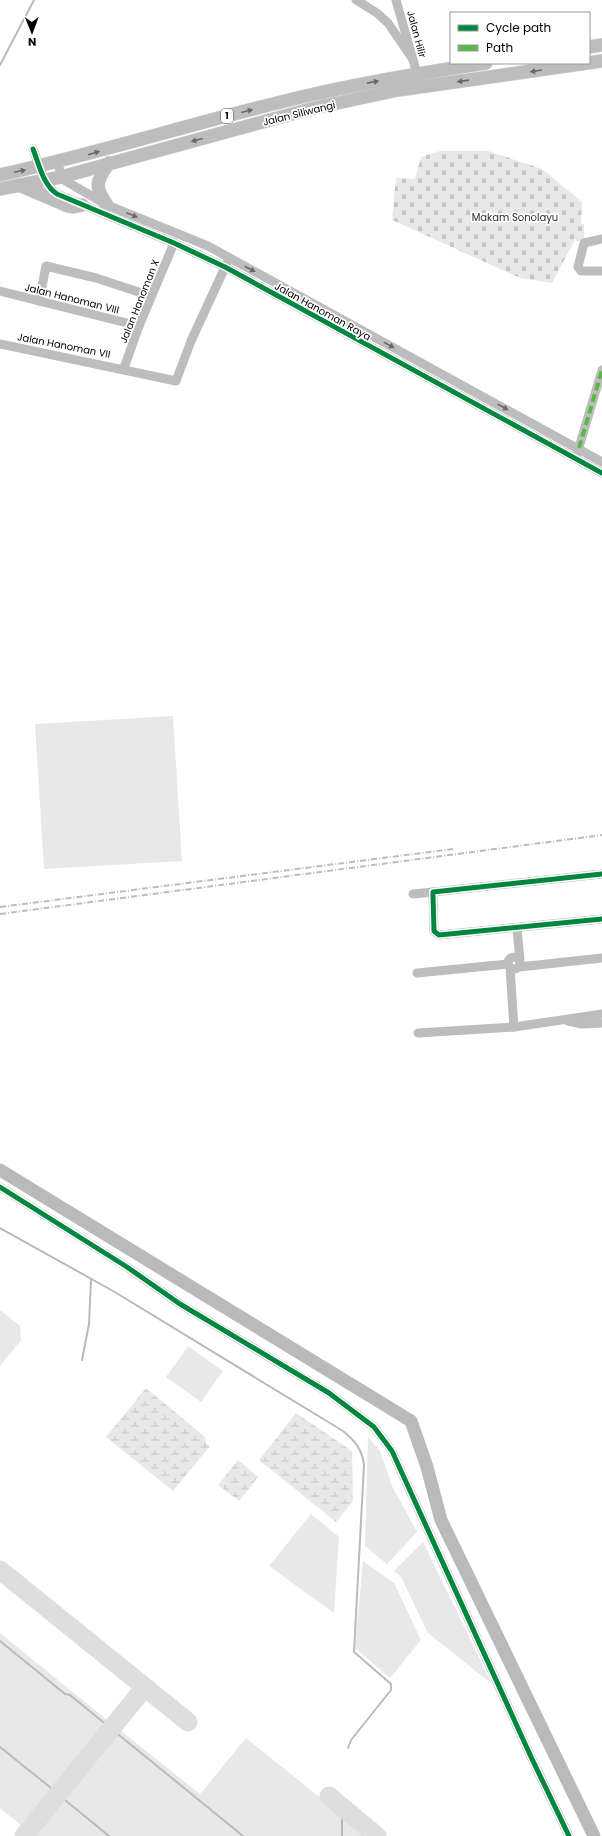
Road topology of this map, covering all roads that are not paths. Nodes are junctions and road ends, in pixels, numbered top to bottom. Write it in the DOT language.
graph roads {
  1 [pos="356,0"];
  2 [pos="397,3"];
  3 [pos="384,18"];
  4 [pos="602,45"];
  5 [pos="590,47"];
  6 [pos="412,58"];
  7 [pos="602,61"];
  8 [pos="590,63"];
  9 [pos="480,64"];
  10 [pos="582,64"];
  11 [pos="417,74"];
  12 [pos="34,149"];
  13 [pos="57,163"];
  14 [pos="109,163"];
  15 [pos="40,167"];
  16 [pos="0,175"];
  17 [pos="61,177"];
  18 [pos="45,180"];
  19 [pos="19,185"];
  20 [pos="0,189"];
  21 [pos="82,205"];
  22 [pos="107,205"];
  23 [pos="602,239"];
  24 [pos="174,243"];
  25 [pos="230,258"];
  26 [pos="225,267"];
  27 [pos="602,271"];
  28 [pos="0,291"];
  29 [pos="151,296"];
  30 [pos="39,301"];
  31 [pos="139,326"];
  32 [pos="0,344"];
  33 [pos="124,368"];
  34 [pos="602,370"];
  35 [pos="579,448"];
  36 [pos="576,459"];
  37 [pos="602,462"];
  38 [pos="602,473"];
  39 [pos="602,874"];
  40 [pos="433,892"];
  41 [pos="413,894"];
  42 [pos="602,919"];
  43 [pos="517,929"];
  44 [pos="602,958"];
  45 [pos="514,965"];
  46 [pos="417,973"];
  47 [pos="602,1014"];
  48 [pos="565,1020"];
  49 [pos="602,1023"];
  50 [pos="514,1027"];
  51 [pos="418,1033"];
  52 [pos="0,1187"];
  53 [pos="570,1836"];
  1 -- 3 [label="street"];
  2 -- 3 [label="street"];
  2 -- 6 [label="street, Jalan Hilir"];
  3 -- 6 [label="street"];
  4 -- 5 [label="highway"];
  6 -- 11 [label="street, Jalan Hilir"];
  7 -- 8 [label="highway, Jalan Siliwangi / 1, one-way"];
  9 -- 11 [label="highway, Jalan Siliwangi / 1"];
  10 -- 14 [label="highway, Jalan Siliwangi / 1, one-way"];
  13 -- 11 [label="highway, Jalan Siliwangi / 1, one-way"];
  12 -- 15 [label="street, Jalan Hanoman Raya"];
  13 -- 15 [label="highway, Jalan Siliwangi / 1"];
  13 -- 17 [label="street"];
  14 -- 17 [label="highway, Jalan Siliwangi / 1"];
  14 -- 22 [label="highway"];
  16 -- 15 [label="highway, Jalan Siliwangi / 1, one-way"];
  15 -- 18 [label="street, Jalan Hanoman Raya"];
  17 -- 18 [label="highway, Jalan Siliwangi / 1"];
  17 -- 22 [label="street, Jalan Hanoman Raya"];
  18 -- 19 [label="highway, Jalan Siliwangi / 1"];
  18 -- 21 [label="street, Jalan Hanoman Raya"];
  19 -- 20 [label="highway, Jalan Siliwangi / 1"];
  19 -- 21 [label="highway"];
  21 -- 24 [label="street, Jalan Hanoman Raya"];
  22 -- 25 [label="street, Jalan Hanoman Raya, one-way"];
  23 -- 27 [label="street"];
  24 -- 26 [label="street, Jalan Hanoman Raya"];
  24 -- 29 [label="street, Jalan Hanoman X"];
  25 -- 26 [label="street"];
  25 -- 35 [label="street, Jalan Hanoman Raya, one-way"];
  26 -- 33 [label="street, Jalan Hanoman VII"];
  26 -- 36 [label="street, Jalan Hanoman Raya"];
  28 -- 30 [label="street, Jalan Hanoman VIII"];
  29 -- 30 [label="street"];
  29 -- 31 [label="street, Jalan Hanoman X"];
  30 -- 31 [label="street, Jalan Hanoman VIII"];
  31 -- 33 [label="street, Jalan Hanoman X"];
  32 -- 33 [label="street, Jalan Hanoman VII"];
  34 -- 35 [label="street"];
  35 -- 36 [label="street"];
  35 -- 37 [label="street, Jalan Hanoman Raya"];
  36 -- 38 [label="street, Jalan Hanoman Raya"];
  39 -- 40 [label="street"];
  40 -- 41 [label="street"];
  40 -- 43 [label="street"];
  42 -- 43 [label="street"];
  43 -- 45 [label="street"];
  44 -- 45 [label="street"];
  45 -- 46 [label="street"];
  45 -- 50 [label="street"];
  47 -- 48 [label="street"];
  48 -- 49 [label="street"];
  48 -- 50 [label="street"];
  50 -- 51 [label="street"];
  52 -- 53 [label="street"];
}
